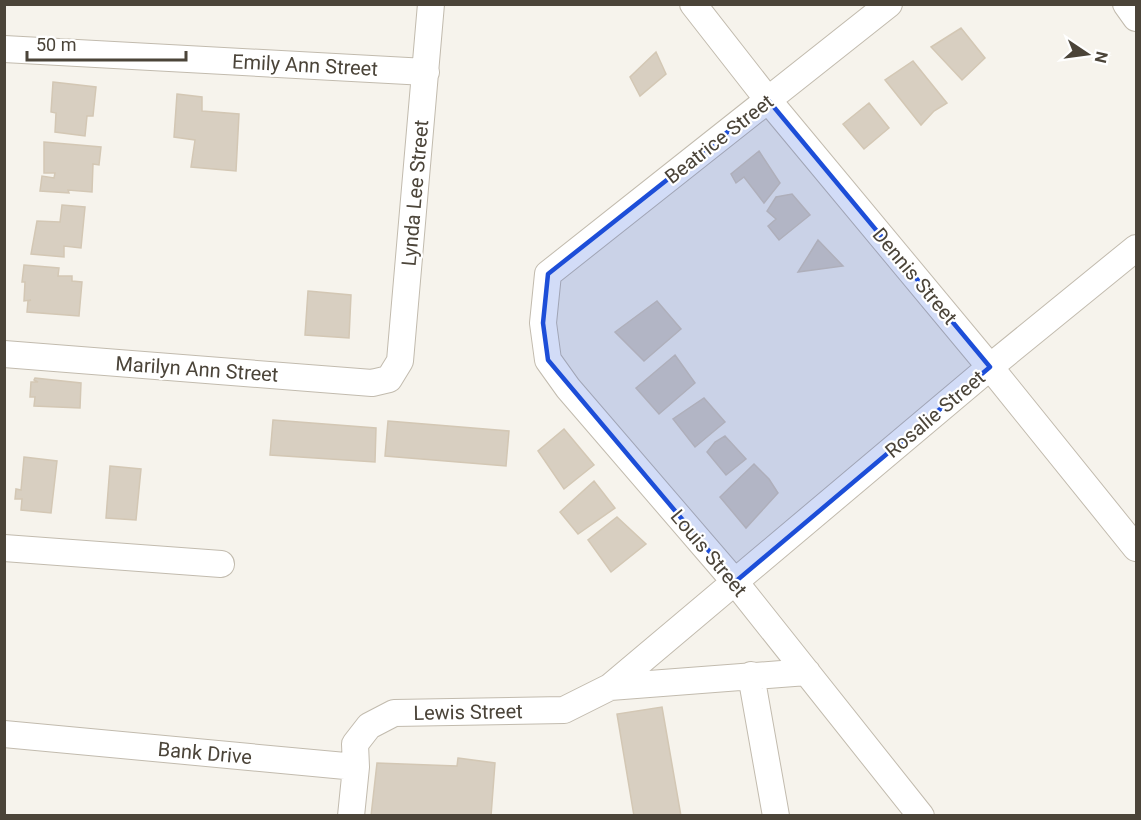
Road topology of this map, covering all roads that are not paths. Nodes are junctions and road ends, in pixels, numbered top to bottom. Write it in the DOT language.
graph roads {
  1 [pos="431,4"];
  2 [pos="693,4"];
  3 [pos="889,4"];
  4 [pos="1126,4"];
  5 [pos="1137,18"];
  6 [pos="4,49"];
  7 [pos="426,72"];
  8 [pos="768,100"];
  9 [pos="1137,248"];
  10 [pos="548,274"];
  11 [pos="4,354"];
  12 [pos="990,367"];
  13 [pos="389,379"];
  14 [pos="4,548"];
  15 [pos="1137,548"];
  16 [pos="221,564"];
  17 [pos="735,582"];
  18 [pos="807,672"];
  19 [pos="751,675"];
  20 [pos="610,687"];
  21 [pos="4,734"];
  22 [pos="356,767"];
  23 [pos="351,816"];
  24 [pos="776,816"];
  25 [pos="921,816"];
  1 -- 7 [label="street, Lynda Lee Street"];
  2 -- 8 [label="street, Dennis Street"];
  3 -- 8 [label="street, Beatrice Street"];
  4 -- 5 [label="street"];
  6 -- 7 [label="street, Emily Ann Street"];
  7 -- 13 [label="street, Lynda Lee Street"];
  8 -- 10 [label="street, Beatrice Street"];
  8 -- 12 [label="street, Dennis Street"];
  9 -- 12 [label="street, Rosalie Street"];
  10 -- 17 [label="street, Louis Street"];
  11 -- 13 [label="street, Marilyn Ann Street"];
  12 -- 15 [label="street, Dennis Street"];
  12 -- 17 [label="street, Rosalie Street"];
  14 -- 16 [label="street"];
  17 -- 18 [label="street, Louis Street"];
  17 -- 20 [label="street, Lewis Street"];
  18 -- 19 [label="street, Lewis Street"];
  18 -- 25 [label="street, Louis Street"];
  19 -- 20 [label="street, Lewis Street"];
  19 -- 24 [label="street"];
  20 -- 22 [label="street, Lewis Street"];
  21 -- 22 [label="street, Bank Drive"];
  22 -- 23 [label="street"];
}
